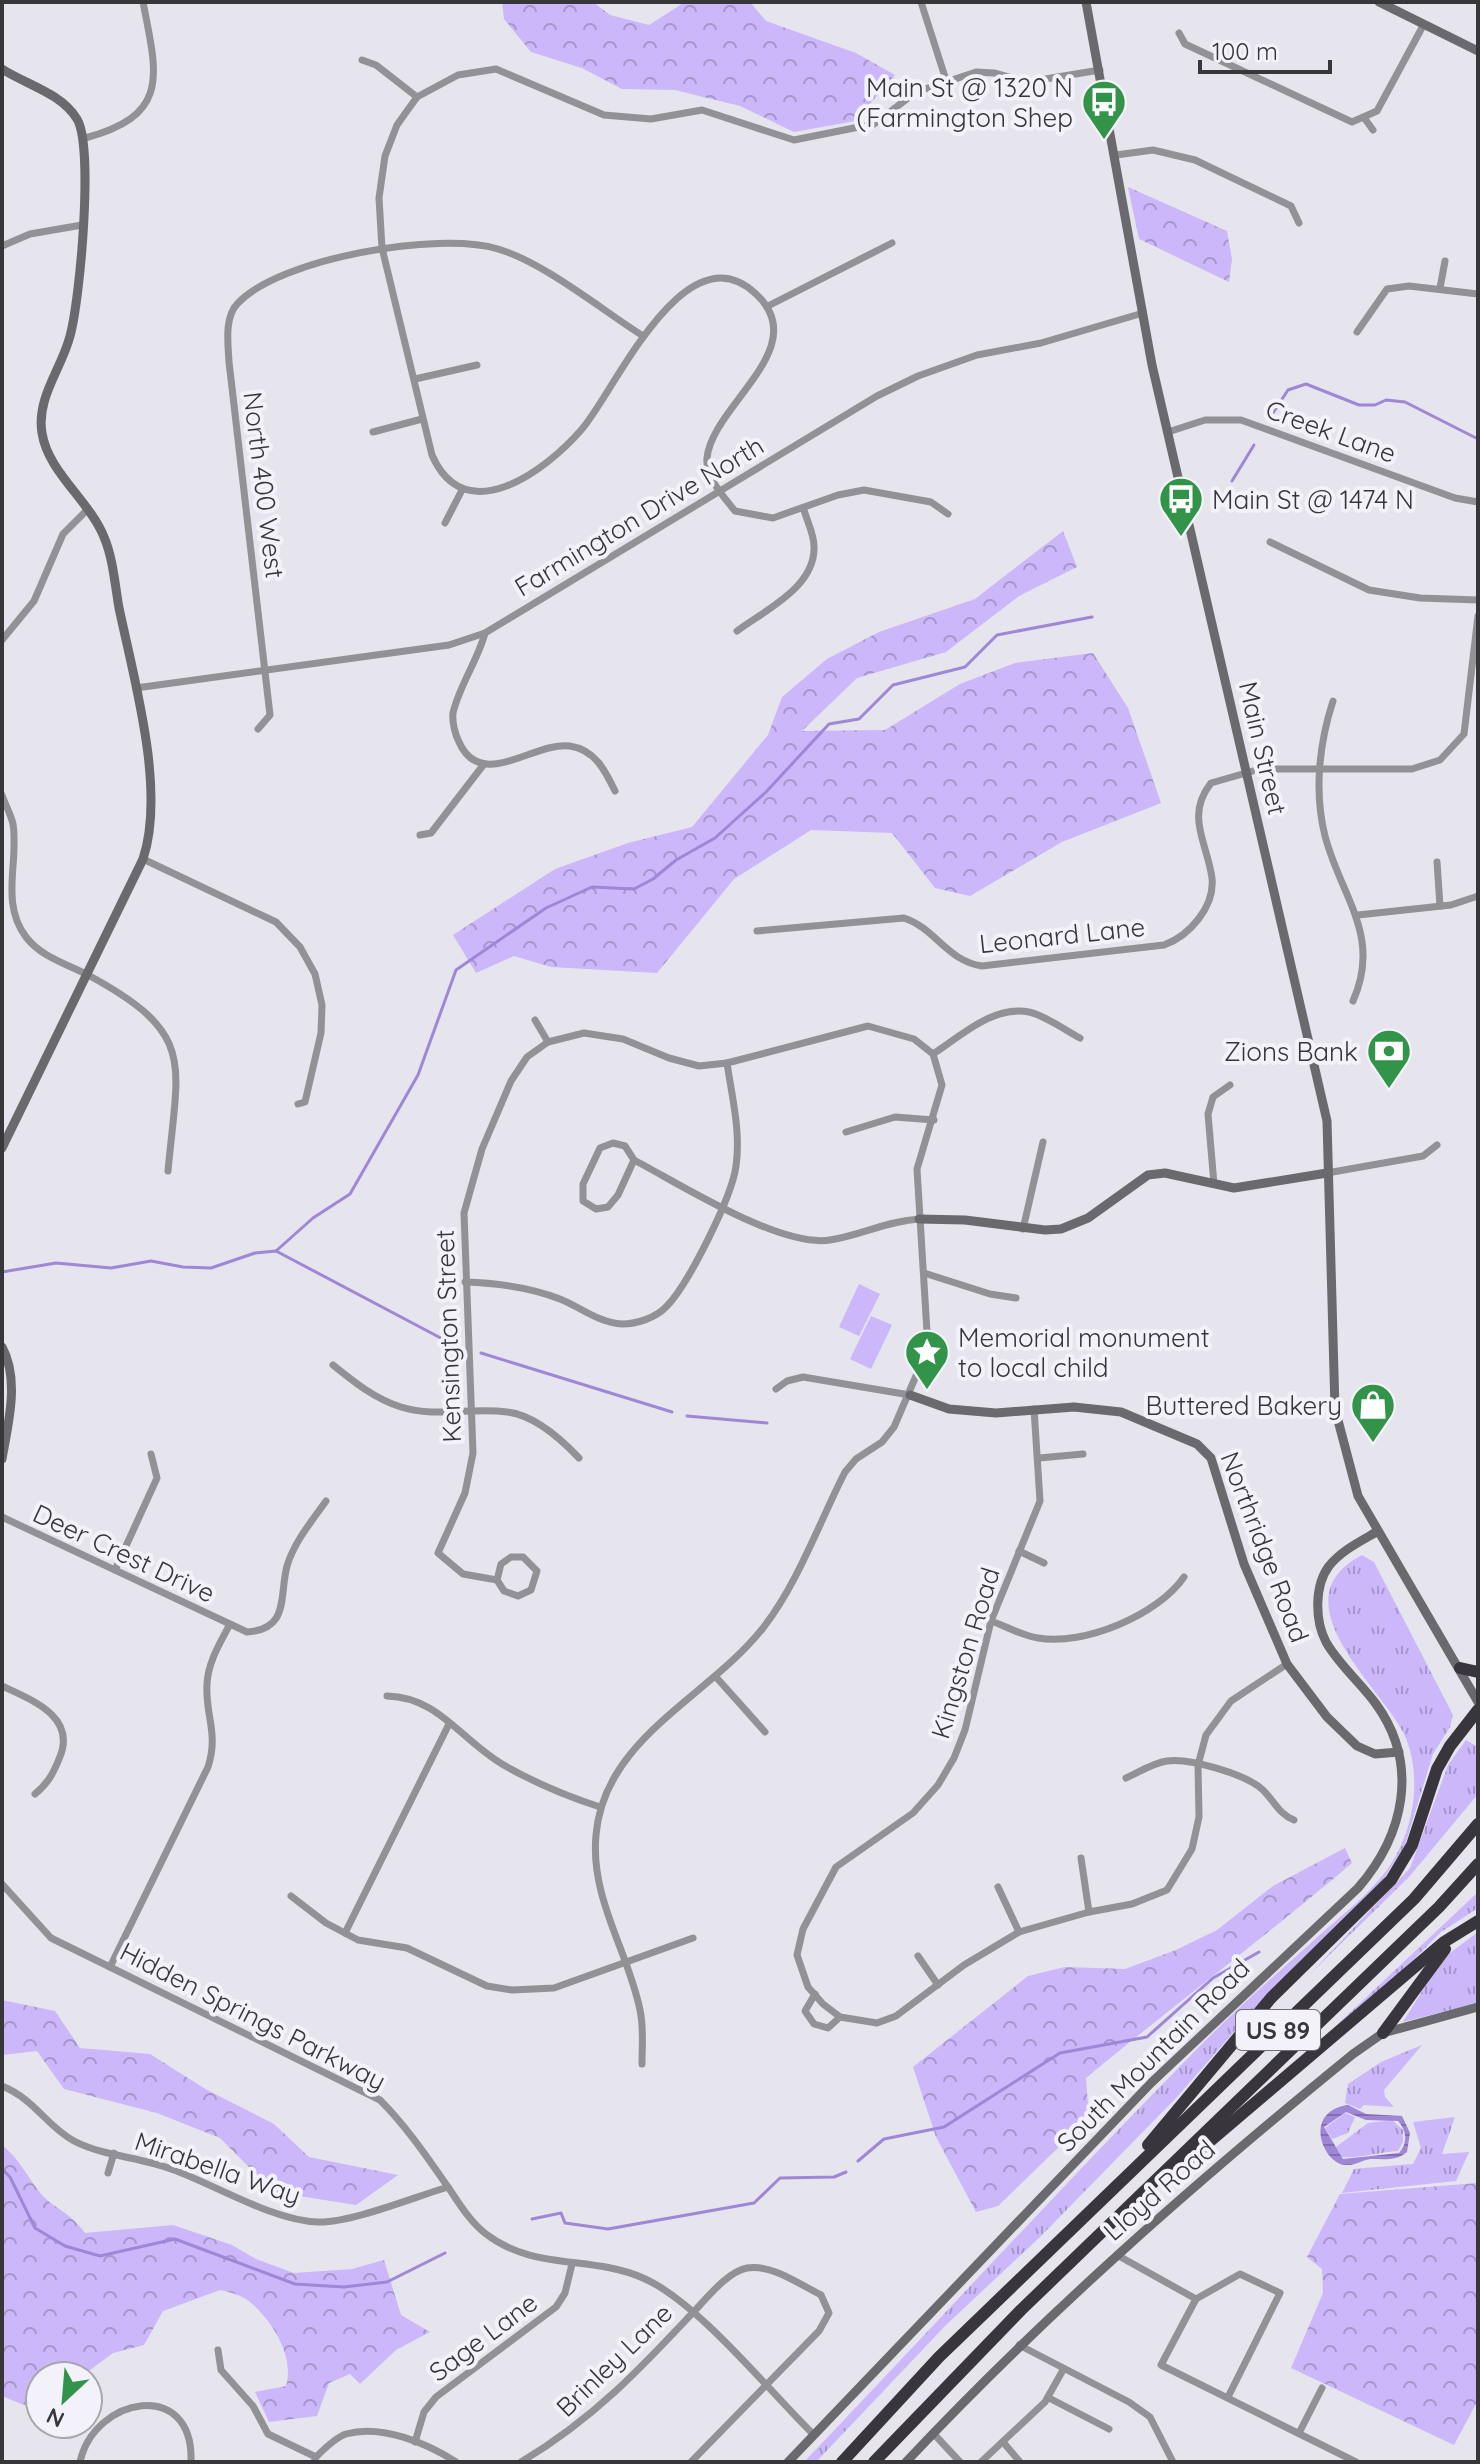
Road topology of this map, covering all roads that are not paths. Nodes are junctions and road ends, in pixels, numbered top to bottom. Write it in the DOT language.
graph roads {
  1 [pos="143,2"];
  2 [pos="921,2"];
  3 [pos="1086,2"];
  4 [pos="1379,2"];
  5 [pos="1424,24"];
  6 [pos="1179,33"];
  7 [pos="1478,51"];
  8 [pos="362,60"];
  9 [pos="2,69"];
  10 [pos="1100,70"];
  11 [pos="946,80"];
  12 [pos="417,97"];
  13 [pos="1365,119"];
  14 [pos="1373,130"];
  15 [pos="85,138"];
  16 [pos="1116,155"];
  17 [pos="1299,223"];
  18 [pos="82,225"];
  19 [pos="892,243"];
  20 [pos="2,246"];
  21 [pos="382,248"];
  22 [pos="1445,261"];
  23 [pos="1440,288"];
  24 [pos="1478,294"];
  25 [pos="768,306"];
  26 [pos="1143,313"];
  27 [pos="1357,332"];
  28 [pos="643,336"];
  29 [pos="477,365"];
  30 [pos="415,379"];
  31 [pos="422,419"];
  32 [pos="373,432"];
  33 [pos="1168,432"];
  34 [pos="462,490"];
  35 [pos="720,491"];
  36 [pos="1478,502"];
  37 [pos="88,509"];
  38 [pos="804,510"];
  39 [pos="948,514"];
  40 [pos="445,523"];
  41 [pos="1270,542"];
  42 [pos="1478,600"];
  43 [pos="1478,616"];
  44 [pos="737,631"];
  45 [pos="485,633"];
  46 [pos="2,640"];
  47 [pos="267,670"];
  48 [pos="136,688"];
  49 [pos="1333,701"];
  50 [pos="258,729"];
  51 [pos="484,764"];
  52 [pos="1320,768"];
  53 [pos="1245,773"];
  54 [pos="615,791"];
  55 [pos="2,795"];
  56 [pos="420,835"];
  57 [pos="143,859"];
  58 [pos="1437,862"];
  59 [pos="1478,896"];
  60 [pos="1440,906"];
  61 [pos="1358,915"];
  62 [pos="757,931"];
  63 [pos="87,975"];
  64 [pos="1353,1001"];
  65 [pos="535,1020"];
  66 [pos="1080,1038"];
  67 [pos="548,1042"];
  68 [pos="933,1054"];
  69 [pos="727,1063"];
  70 [pos="1230,1085"];
  71 [pos="298,1104"];
  72 [pos="934,1120"];
  73 [pos="846,1132"];
  74 [pos="1043,1142"];
  75 [pos="1437,1145"];
  76 [pos="2,1148"];
  77 [pos="634,1160"];
  78 [pos="168,1171"];
  79 [pos="1327,1173"];
  80 [pos="1214,1184"];
  81 [pos="722,1206"];
  82 [pos="919,1219"];
  83 [pos="1023,1229"];
  84 [pos="924,1273"];
  85 [pos="465,1282"];
  86 [pos="1016,1298"];
  87 [pos="2,1347"];
  88 [pos="333,1365"];
  89 [pos="776,1389"];
  90 [pos="910,1395"];
  91 [pos="1034,1409"];
  92 [pos="472,1412"];
  93 [pos="151,1454"];
  94 [pos="1083,1454"];
  95 [pos="579,1458"];
  96 [pos="1039,1458"];
  97 [pos="2,1459"];
  98 [pos="326,1501"];
  99 [pos="2,1517"];
  100 [pos="1378,1531"];
  101 [pos="1019,1551"];
  102 [pos="1044,1563"];
  103 [pos="115,1570"];
  104 [pos="1184,1577"];
  105 [pos="497,1580"];
  106 [pos="991,1621"];
  107 [pos="230,1624"];
  108 [pos="1287,1664"];
  109 [pos="1460,1668"];
  110 [pos="1478,1672"];
  111 [pos="716,1677"];
  112 [pos="2,1686"];
  113 [pos="387,1696"];
  114 [pos="1478,1702"];
  115 [pos="1478,1710"];
  116 [pos="449,1724"];
  117 [pos="765,1732"];
  118 [pos="1399,1752"];
  119 [pos="1198,1765"];
  120 [pos="1126,1778"];
  121 [pos="35,1794"];
  122 [pos="600,1807"];
  123 [pos="1294,1820"];
  124 [pos="1478,1824"];
  125 [pos="1081,1858"];
  126 [pos="1478,1864"];
  127 [pos="2,1884"];
  128 [pos="998,1887"];
  129 [pos="291,1896"];
  130 [pos="1089,1912"];
  131 [pos="1478,1921"];
  132 [pos="1019,1932"];
  133 [pos="345,1933"];
  134 [pos="1454,1937"];
  135 [pos="693,1938"];
  136 [pos="918,1956"];
  137 [pos="625,1964"];
  138 [pos="110,1967"];
  139 [pos="938,1985"];
  140 [pos="815,1994"];
  141 [pos="1478,2007"];
  142 [pos="840,2017"];
  143 [pos="1383,2033"];
  144 [pos="642,2064"];
  145 [pos="2,2086"];
  146 [pos="114,2153"];
  147 [pos="108,2173"];
  148 [pos="448,2187"];
  149 [pos="1106,2228"];
  150 [pos="1070,2229"];
  151 [pos="1117,2255"];
  152 [pos="572,2264"];
  153 [pos="1196,2299"];
  154 [pos="693,2312"];
  155 [pos="1019,2345"];
  156 [pos="218,2350"];
  157 [pos="1063,2370"];
  158 [pos="765,2386"];
  159 [pos="1322,2388"];
  160 [pos="1228,2397"];
  161 [pos="1049,2398"];
  162 [pos="1109,2429"];
  163 [pos="933,2433"];
  164 [pos="1299,2433"];
  165 [pos="814,2435"];
  166 [pos="415,2442"];
  167 [pos="1003,2442"];
  168 [pos="315,2459"];
  169 [pos="80,2462"];
  170 [pos="191,2462"];
  171 [pos="456,2462"];
  172 [pos="521,2462"];
  173 [pos="691,2462"];
  174 [pos="788,2462"];
  175 [pos="842,2462"];
  176 [pos="874,2462"];
  177 [pos="906,2462"];
  178 [pos="960,2462"];
  179 [pos="981,2462"];
  180 [pos="1020,2462"];
  181 [pos="1173,2462"];
  182 [pos="1356,2462"];
  1 -- 15 [label="street"];
  2 -- 11 [label="street"];
  3 -- 10 [label="street, Main Street"];
  4 -- 5 [label="street"];
  5 -- 7 [label="street"];
  5 -- 13 [label="street"];
  6 -- 13 [label="street"];
  8 -- 12 [label="street"];
  9 -- 15 [label="street"];
  10 -- 11 [label="street"];
  10 -- 16 [label="street, Main Street"];
  11 -- 12 [label="street"];
  12 -- 21 [label="street"];
  13 -- 14 [label="street"];
  15 -- 18 [label="street"];
  16 -- 17 [label="street"];
  16 -- 26 [label="street, Main Street"];
  18 -- 20 [label="street"];
  18 -- 37 [label="street"];
  19 -- 25 [label="street"];
  21 -- 28 [label="street"];
  21 -- 30 [label="street"];
  21 -- 47 [label="street, North 400 West"];
  22 -- 23 [label="street"];
  23 -- 24 [label="street"];
  23 -- 27 [label="street"];
  25 -- 28 [label="street"];
  25 -- 35 [label="street"];
  26 -- 33 [label="street, Main Street"];
  26 -- 35 [label="street, Farmington Drive North"];
  28 -- 34 [label="street"];
  29 -- 30 [label="street"];
  30 -- 31 [label="street"];
  31 -- 32 [label="street"];
  31 -- 34 [label="street"];
  33 -- 36 [label="street, Creek Lane"];
  33 -- 53 [label="street, Main Street"];
  34 -- 40 [label="street"];
  35 -- 38 [label="street"];
  35 -- 45 [label="street, Farmington Drive North"];
  37 -- 46 [label="street"];
  37 -- 48 [label="street"];
  38 -- 39 [label="street"];
  38 -- 44 [label="street"];
  41 -- 42 [label="street"];
  43 -- 52 [label="street, Leonard Lane"];
  45 -- 47 [label="street, Farmington Drive North"];
  45 -- 51 [label="street"];
  47 -- 48 [label="street, Farmington Drive North"];
  47 -- 50 [label="street, North 400 West"];
  48 -- 57 [label="street"];
  49 -- 52 [label="street"];
  51 -- 54 [label="street"];
  51 -- 56 [label="street"];
  52 -- 53 [label="street, Leonard Lane"];
  52 -- 61 [label="street"];
  53 -- 62 [label="street, Leonard Lane"];
  53 -- 79 [label="street, Main Street"];
  55 -- 63 [label="street"];
  57 -- 63 [label="street"];
  57 -- 71 [label="street"];
  58 -- 60 [label="street"];
  59 -- 60 [label="street"];
  60 -- 61 [label="street"];
  61 -- 64 [label="street"];
  63 -- 76 [label="street"];
  63 -- 78 [label="street"];
  65 -- 67 [label="street"];
  66 -- 68 [label="street"];
  67 -- 69 [label="street"];
  67 -- 85 [label="street, Kensington Street"];
  68 -- 69 [label="street"];
  68 -- 72 [label="street"];
  69 -- 81 [label="street"];
  70 -- 80 [label="street"];
  72 -- 73 [label="street"];
  72 -- 82 [label="street"];
  74 -- 83 [label="street"];
  75 -- 79 [label="street"];
  77 -- 77 [label="street"];
  77 -- 81 [label="street"];
  79 -- 80 [label="street"];
  79 -- 100 [label="street, Main Street"];
  80 -- 83 [label="street"];
  81 -- 82 [label="street"];
  81 -- 85 [label="street"];
  82 -- 83 [label="street"];
  82 -- 84 [label="street"];
  84 -- 86 [label="street"];
  84 -- 90 [label="street"];
  85 -- 92 [label="street, Kensington Street"];
  87 -- 97 [label="street"];
  88 -- 92 [label="street"];
  89 -- 90 [label="street, Northridge Road"];
  90 -- 91 [label="street, Northridge Road"];
  90 -- 111 [label="street"];
  91 -- 96 [label="street, Kingston Road"];
  91 -- 108 [label="street, Northridge Road"];
  92 -- 95 [label="street"];
  92 -- 105 [label="street, Kensington Street"];
  93 -- 103 [label="street"];
  94 -- 96 [label="street"];
  96 -- 101 [label="street, Kingston Road"];
  98 -- 107 [label="street"];
  99 -- 103 [label="street, Deer Crest Drive"];
  100 -- 109 [label="street"];
  100 -- 118 [label="street, South Mountain Road"];
  101 -- 102 [label="street"];
  101 -- 106 [label="street, Kingston Road"];
  103 -- 107 [label="street, Deer Crest Drive"];
  104 -- 106 [label="street"];
  105 -- 105 [label="street"];
  106 -- 140 [label="street, Kingston Road"];
  107 -- 138 [label="street"];
  108 -- 118 [label="street, Northridge Road"];
  108 -- 119 [label="street"];
  109 -- 110 [label="highway"];
  109 -- 114 [label="street"];
  111 -- 117 [label="street"];
  111 -- 122 [label="street"];
  112 -- 121 [label="street"];
  113 -- 116 [label="street"];
  115 -- 150 [label="highway"];
  116 -- 122 [label="street"];
  116 -- 133 [label="street"];
  118 -- 165 [label="street, South Mountain Road"];
  119 -- 120 [label="street"];
  119 -- 123 [label="street"];
  119 -- 130 [label="street"];
  122 -- 137 [label="street"];
  124 -- 150 [label="highway, US 89"];
  125 -- 130 [label="street"];
  126 -- 149 [label="highway, US 89"];
  127 -- 138 [label="street, Hidden Springs Parkway"];
  128 -- 132 [label="street"];
  129 -- 133 [label="street"];
  130 -- 132 [label="street"];
  131 -- 134 [label="highway"];
  132 -- 139 [label="street"];
  133 -- 137 [label="street"];
  134 -- 143 [label="highway"];
  134 -- 149 [label="highway"];
  135 -- 137 [label="street"];
  136 -- 139 [label="street"];
  137 -- 144 [label="street"];
  138 -- 148 [label="street, Hidden Springs Parkway"];
  139 -- 142 [label="street"];
  140 -- 142 [label="street, Kingston Road"];
  140 -- 142 [label="street"];
  141 -- 143 [label="street, Lloyd Road"];
  143 -- 151 [label="street, Lloyd Road"];
  145 -- 146 [label="street, Mirabella Way"];
  146 -- 147 [label="street, Mirabella Way"];
  146 -- 148 [label="street, Mirabella Way"];
  148 -- 152 [label="street, Hidden Springs Parkway"];
  149 -- 176 [label="highway, US 89"];
  150 -- 175 [label="highway, US 89"];
  151 -- 153 [label="street"];
  151 -- 155 [label="street, Lloyd Road"];
  152 -- 154 [label="street, Hidden Springs Parkway"];
  152 -- 166 [label="street, Sage Lane"];
  153 -- 160 [label="street"];
  153 -- 160 [label="street"];
  154 -- 158 [label="street, Hidden Springs Parkway"];
  154 -- 158 [label="street, Brinley Lane"];
  154 -- 172 [label="street, Brinley Lane"];
  155 -- 157 [label="street"];
  155 -- 163 [label="street, Lloyd Road"];
  156 -- 168 [label="street"];
  157 -- 161 [label="street"];
  157 -- 181 [label="street"];
  158 -- 165 [label="street, Hidden Springs Parkway"];
  158 -- 173 [label="street"];
  159 -- 164 [label="street"];
  160 -- 164 [label="street"];
  161 -- 162 [label="street"];
  161 -- 167 [label="street"];
  163 -- 177 [label="street, Lloyd Road"];
  163 -- 178 [label="street"];
  164 -- 182 [label="street"];
  165 -- 174 [label="street, South Mountain Road"];
  166 -- 168 [label="street"];
  166 -- 171 [label="street"];
  167 -- 179 [label="street"];
  167 -- 180 [label="street"];
  169 -- 170 [label="street"];
}
